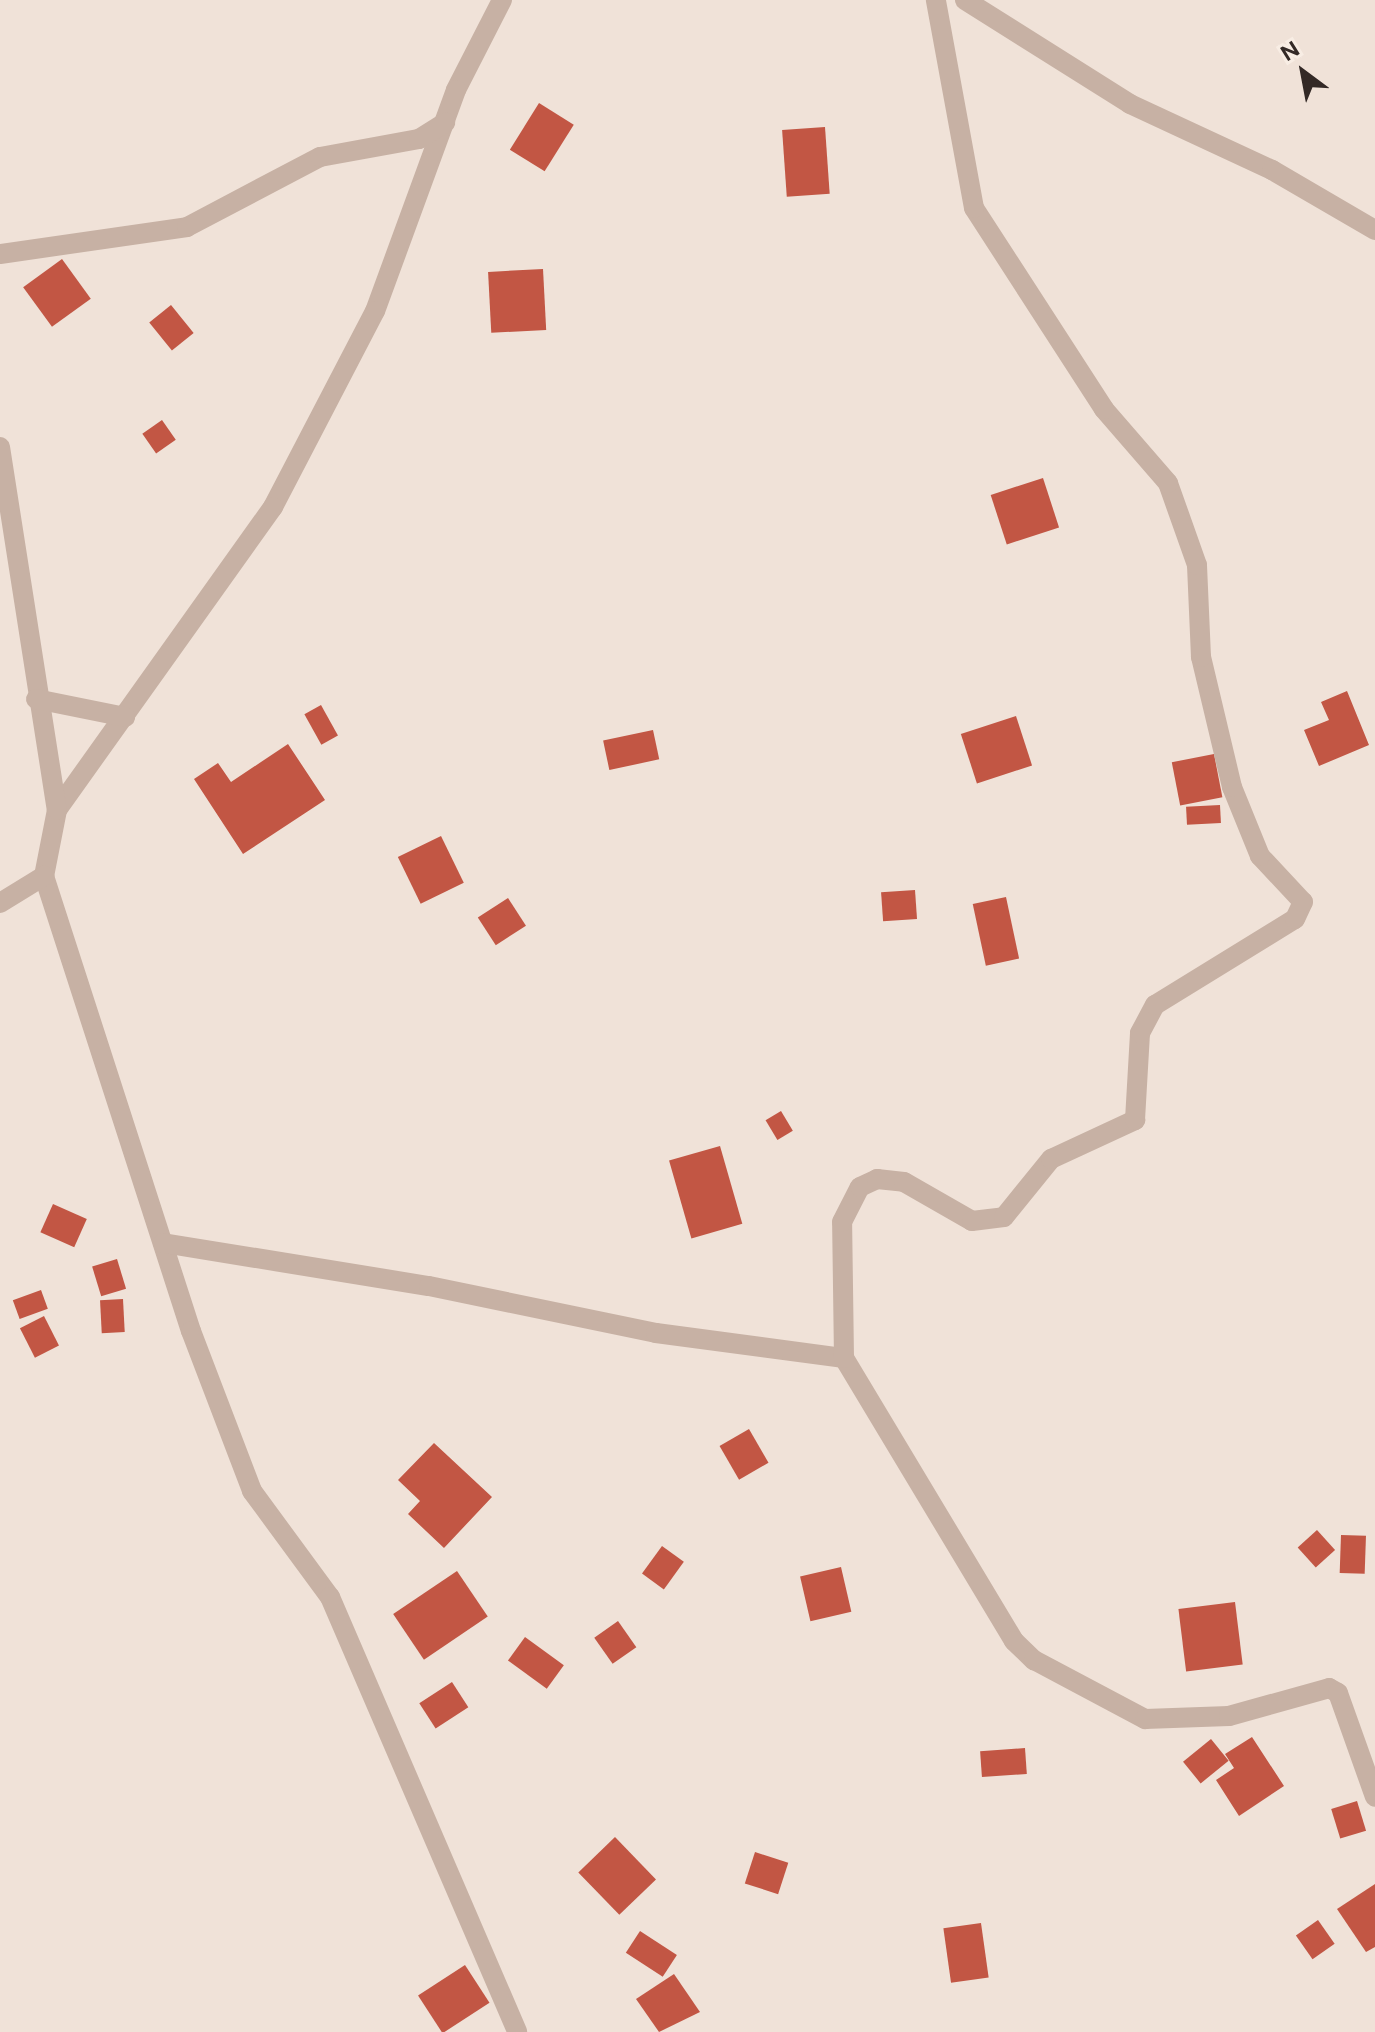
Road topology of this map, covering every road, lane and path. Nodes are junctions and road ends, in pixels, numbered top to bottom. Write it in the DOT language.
graph roads {
  1 [pos="502,0"];
  2 [pos="936,0"];
  3 [pos="965,0"];
  4 [pos="445,123"];
  5 [pos="1375,230"];
  6 [pos="0,254"];
  7 [pos="0,447"];
  8 [pos="36,699"];
  9 [pos="125,717"];
  10 [pos="57,810"];
  11 [pos="44,876"];
  12 [pos="0,903"];
  13 [pos="163,1243"];
  14 [pos="844,1358"];
  15 [pos="1375,1797"];
  16 [pos="517,2032"];
  1 -- 4 [label="street"];
  2 -- 14 [label="street"];
  3 -- 5 [label="street"];
  4 -- 6 [label="street"];
  4 -- 9 [label="street"];
  7 -- 8 [label="street"];
  8 -- 9 [label="street"];
  8 -- 10 [label="street"];
  9 -- 10 [label="street"];
  10 -- 11 [label="street"];
  11 -- 12 [label="street"];
  11 -- 13 [label="street"];
  13 -- 14 [label="street"];
  13 -- 16 [label="street"];
  14 -- 15 [label="street"];
}
